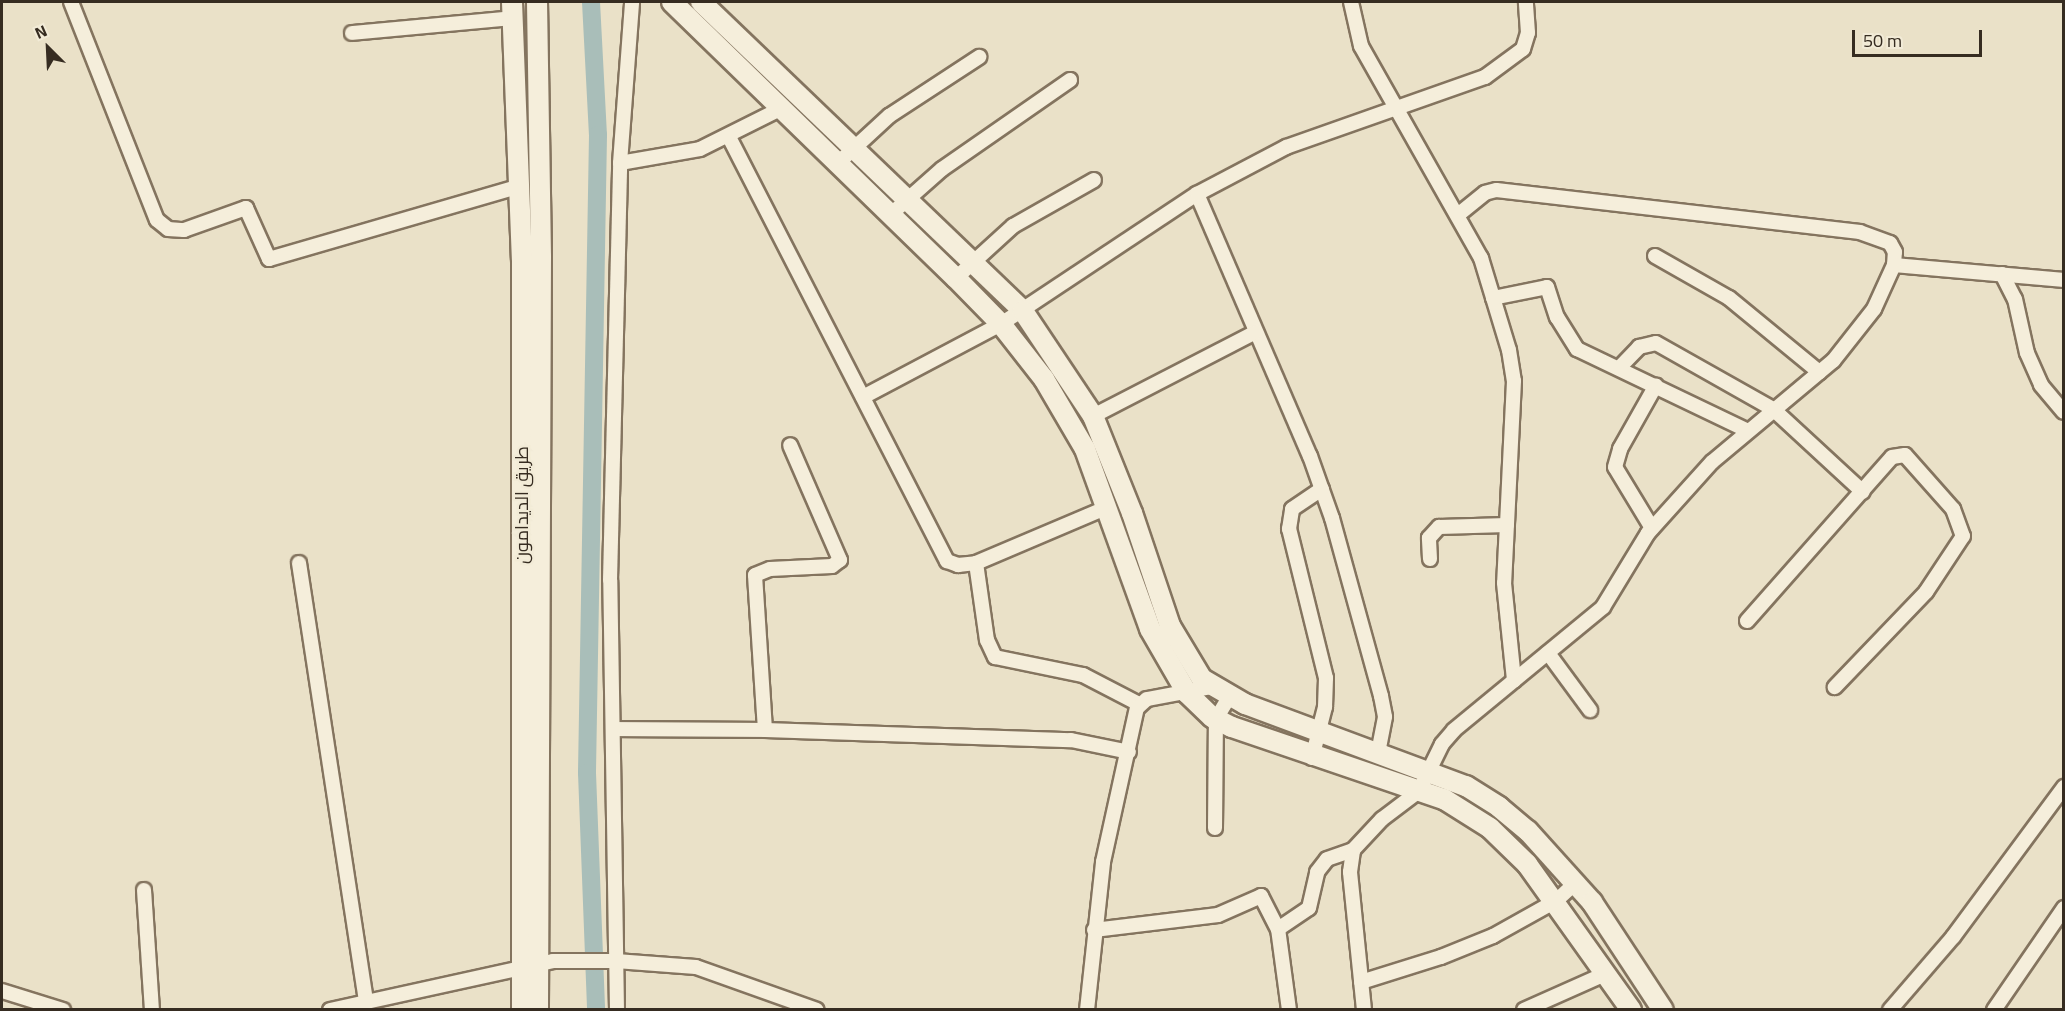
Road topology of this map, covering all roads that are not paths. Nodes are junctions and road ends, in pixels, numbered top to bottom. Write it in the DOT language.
graph roads {
  1 [pos="71,2"];
  2 [pos="537,2"];
  3 [pos="632,2"];
  4 [pos="672,2"];
  5 [pos="701,2"];
  6 [pos="1351,2"];
  7 [pos="1526,2"];
  8 [pos="512,10"];
  9 [pos="352,33"];
  10 [pos="979,57"];
  11 [pos="1070,80"];
  12 [pos="780,109"];
  13 [pos="1393,109"];
  14 [pos="729,136"];
  15 [pos="853,147"];
  16 [pos="621,163"];
  17 [pos="837,164"];
  18 [pos="1094,180"];
  19 [pos="520,186"];
  20 [pos="1197,194"];
  21 [pos="906,199"];
  22 [pos="1459,214"];
  23 [pos="890,215"];
  24 [pos="1655,256"];
  25 [pos="532,258"];
  26 [pos="971,263"];
  27 [pos="1894,265"];
  28 [pos="2002,274"];
  29 [pos="956,278"];
  30 [pos="2064,280"];
  31 [pos="1493,298"];
  32 [pos="1023,311"];
  33 [pos="1001,324"];
  34 [pos="1256,332"];
  35 [pos="1620,367"];
  36 [pos="1819,372"];
  37 [pos="1656,385"];
  38 [pos="863,397"];
  39 [pos="1773,409"];
  40 [pos="2064,412"];
  41 [pos="1093,416"];
  42 [pos="1746,430"];
  43 [pos="790,445"];
  44 [pos="1322,489"];
  45 [pos="1863,492"];
  46 [pos="1108,507"];
  47 [pos="1507,525"];
  48 [pos="1652,528"];
  49 [pos="1430,559"];
  50 [pos="299,563"];
  51 [pos="976,563"];
  52 [pos="1747,621"];
  53 [pos="1548,653"];
  54 [pos="1514,681"];
  55 [pos="1212,687"];
  56 [pos="1835,687"];
  57 [pos="1187,693"];
  58 [pos="1229,697"];
  59 [pos="1139,705"];
  60 [pos="1590,710"];
  61 [pos="1216,718"];
  62 [pos="614,729"];
  63 [pos="765,730"];
  64 [pos="1320,731"];
  65 [pos="1129,752"];
  66 [pos="1378,752"];
  67 [pos="1312,758"];
  68 [pos="1431,772"];
  69 [pos="2063,790"];
  70 [pos="1419,791"];
  71 [pos="1215,828"];
  72 [pos="1353,850"];
  73 [pos="1575,883"];
  74 [pos="144,890"];
  75 [pos="1556,901"];
  76 [pos="2064,908"];
  77 [pos="1278,929"];
  78 [pos="1094,930"];
  79 [pos="616,961"];
  80 [pos="537,964"];
  81 [pos="1607,973"];
  82 [pos="1361,982"];
  83 [pos="2,991"];
  84 [pos="366,999"];
  85 [pos="810,1008"];
  86 [pos="63,1010"];
  87 [pos="152,1010"];
  88 [pos="330,1010"];
  89 [pos="522,1010"];
  90 [pos="538,1010"];
  91 [pos="617,1010"];
  92 [pos="1087,1010"];
  93 [pos="1289,1010"];
  94 [pos="1364,1010"];
  95 [pos="1524,1010"];
  96 [pos="1631,1010"];
  97 [pos="1663,1010"];
  98 [pos="1890,1010"];
  99 [pos="1994,1010"];
  1 -- 19 [label="street"];
  2 -- 25 [label="street, طريق الديدامون"];
  3 -- 16 [label="street"];
  4 -- 12 [label="street"];
  5 -- 15 [label="street"];
  6 -- 13 [label="street"];
  7 -- 13 [label="street"];
  8 -- 9 [label="street"];
  8 -- 19 [label="street, طريق الديدامون"];
  10 -- 15 [label="street"];
  11 -- 21 [label="street"];
  12 -- 14 [label="street"];
  12 -- 17 [label="street"];
  13 -- 20 [label="street"];
  13 -- 22 [label="street"];
  14 -- 16 [label="street"];
  14 -- 38 [label="street"];
  15 -- 17 [label="street"];
  15 -- 21 [label="street"];
  16 -- 62 [label="street"];
  17 -- 23 [label="street"];
  18 -- 26 [label="street"];
  19 -- 25 [label="street, طريق الديدامون"];
  20 -- 32 [label="street"];
  20 -- 34 [label="street"];
  21 -- 23 [label="street"];
  21 -- 26 [label="street"];
  22 -- 27 [label="street"];
  22 -- 31 [label="street"];
  23 -- 29 [label="street"];
  24 -- 36 [label="street"];
  25 -- 80 [label="street, طريق الديدامون"];
  26 -- 29 [label="street"];
  26 -- 32 [label="street"];
  27 -- 28 [label="street"];
  27 -- 36 [label="street"];
  28 -- 30 [label="street"];
  28 -- 40 [label="street"];
  29 -- 33 [label="street"];
  31 -- 35 [label="street"];
  31 -- 47 [label="street"];
  32 -- 33 [label="street"];
  32 -- 41 [label="street"];
  33 -- 38 [label="street"];
  33 -- 46 [label="street"];
  34 -- 41 [label="street"];
  34 -- 44 [label="street"];
  35 -- 37 [label="street"];
  35 -- 39 [label="street"];
  36 -- 39 [label="street"];
  37 -- 42 [label="street"];
  37 -- 48 [label="street"];
  38 -- 51 [label="street"];
  39 -- 42 [label="street"];
  39 -- 45 [label="street"];
  41 -- 55 [label="street"];
  42 -- 48 [label="street"];
  43 -- 63 [label="street"];
  44 -- 64 [label="street"];
  44 -- 66 [label="street"];
  45 -- 52 [label="street"];
  45 -- 56 [label="street"];
  46 -- 51 [label="street"];
  46 -- 57 [label="street"];
  47 -- 49 [label="street"];
  47 -- 54 [label="street"];
  48 -- 53 [label="street"];
  50 -- 84 [label="street"];
  51 -- 59 [label="street"];
  53 -- 54 [label="street"];
  53 -- 60 [label="street"];
  54 -- 68 [label="street"];
  55 -- 57 [label="street"];
  55 -- 58 [label="street"];
  57 -- 59 [label="street"];
  57 -- 61 [label="street"];
  58 -- 61 [label="street"];
  58 -- 64 [label="street"];
  59 -- 65 [label="street"];
  61 -- 67 [label="street"];
  61 -- 71 [label="street"];
  62 -- 63 [label="street"];
  62 -- 79 [label="street"];
  63 -- 65 [label="street"];
  64 -- 66 [label="street"];
  64 -- 67 [label="street"];
  65 -- 78 [label="street"];
  66 -- 68 [label="street"];
  67 -- 70 [label="street"];
  68 -- 70 [label="street"];
  68 -- 73 [label="street"];
  69 -- 98 [label="street"];
  70 -- 72 [label="street"];
  70 -- 75 [label="street"];
  72 -- 77 [label="street"];
  72 -- 82 [label="street"];
  73 -- 75 [label="street"];
  73 -- 97 [label="street"];
  74 -- 87 [label="street"];
  75 -- 81 [label="street"];
  75 -- 82 [label="street"];
  76 -- 99 [label="street"];
  77 -- 78 [label="street"];
  77 -- 93 [label="street"];
  78 -- 92 [label="street"];
  79 -- 80 [label="street"];
  79 -- 85 [label="street"];
  79 -- 91 [label="street"];
  80 -- 84 [label="street"];
  80 -- 89 [label="street, طريق الديدامون"];
  80 -- 90 [label="street, طريق الديدامون"];
  81 -- 95 [label="street"];
  81 -- 96 [label="street"];
  82 -- 94 [label="street"];
  83 -- 86 [label="street"];
  84 -- 88 [label="street"];
}
